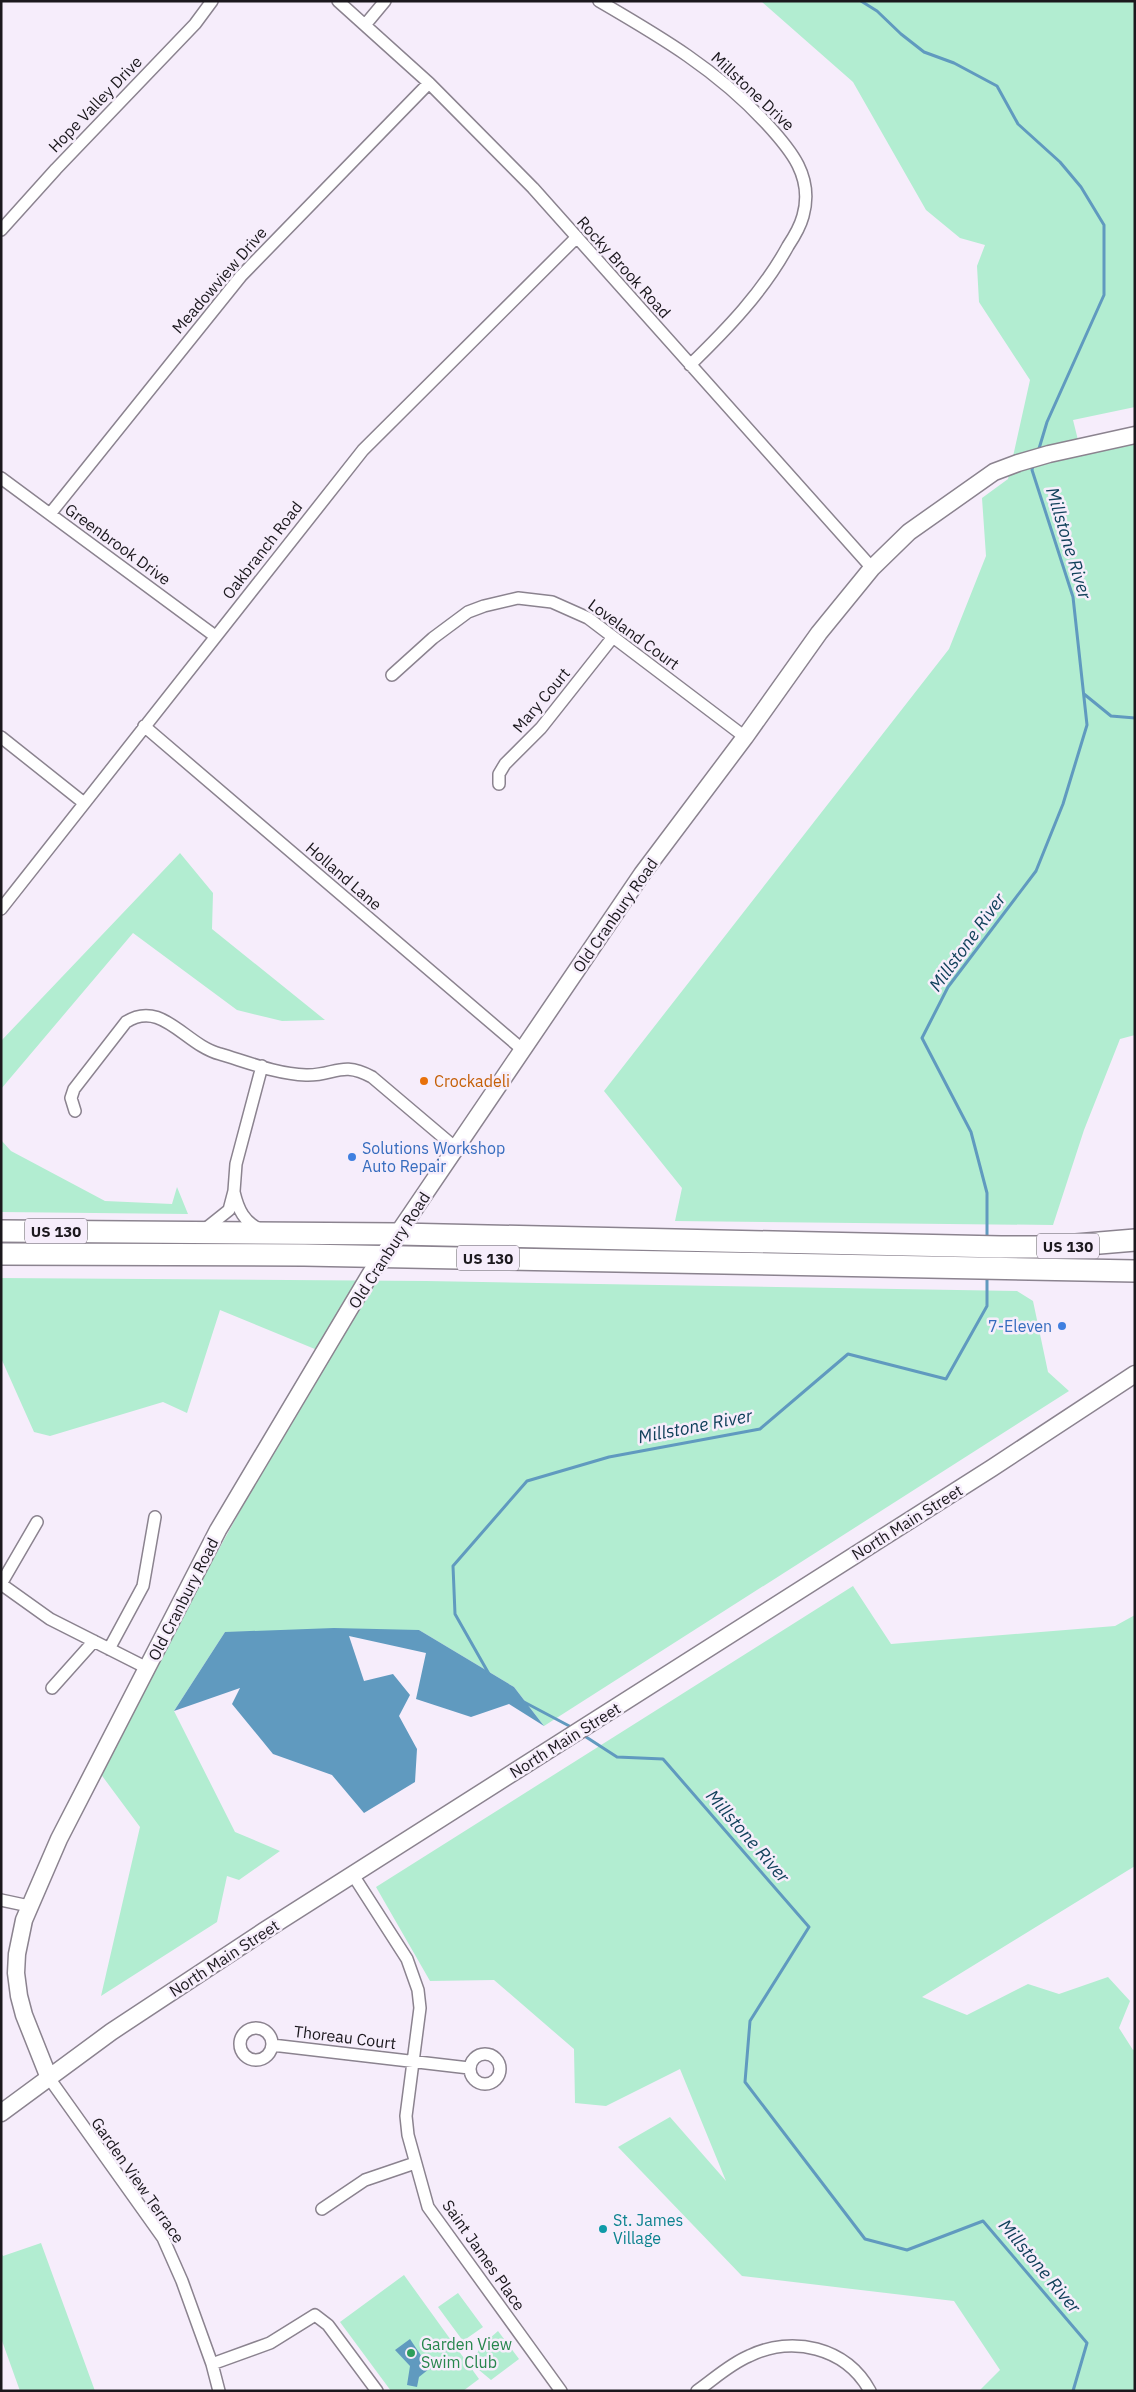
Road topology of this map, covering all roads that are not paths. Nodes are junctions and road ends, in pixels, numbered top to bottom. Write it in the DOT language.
graph roads {
  1 [pos="212,1"];
  2 [pos="338,1"];
  3 [pos="385,1"];
  4 [pos="599,1"];
  5 [pos="365,25"];
  6 [pos="429,83"];
  7 [pos="1,230"];
  8 [pos="577,237"];
  9 [pos="690,365"];
  10 [pos="1135,434"];
  11 [pos="1,478"];
  12 [pos="50,514"];
  13 [pos="872,568"];
  14 [pos="215,636"];
  15 [pos="612,637"];
  16 [pos="392,675"];
  17 [pos="144,726"];
  18 [pos="1,737"];
  19 [pos="745,737"];
  20 [pos="499,784"];
  21 [pos="84,803"];
  22 [pos="1,909"];
  23 [pos="523,1050"];
  24 [pos="262,1066"];
  25 [pos="75,1111"];
  26 [pos="457,1149"];
  27 [pos="234,1191"];
  28 [pos="1,1230"];
  29 [pos="200,1232"];
  30 [pos="270,1233"];
  31 [pos="399,1234"];
  32 [pos="1135,1240"];
  33 [pos="3,1254"];
  34 [pos="382,1256"];
  35 [pos="974,1257"];
  36 [pos="1000,1258"];
  37 [pos="1135,1271"];
  38 [pos="1135,1374"];
  39 [pos="155,1517"];
  40 [pos="37,1522"];
  41 [pos="1,1584"];
  42 [pos="94,1641"];
  43 [pos="109,1649"];
  44 [pos="147,1668"];
  45 [pos="52,1688"];
  46 [pos="353,1875"];
  47 [pos="1,1900"];
  48 [pos="29,1906"];
  49 [pos="272,2045"];
  50 [pos="414,2061"];
  51 [pos="469,2068"];
  52 [pos="48,2078"];
  53 [pos="1,2113"];
  54 [pos="415,2163"];
  55 [pos="322,2209"];
  56 [pos="212,2364"];
  57 [pos="218,2391"];
  58 [pos="376,2391"];
  59 [pos="561,2391"];
  60 [pos="697,2391"];
  61 [pos="870,2391"];
  1 -- 7 [label="street, Hope Valley Drive"];
  2 -- 5 [label="street, Rocky Brook Road"];
  3 -- 5 [label="street"];
  4 -- 9 [label="street, Millstone Drive"];
  5 -- 6 [label="street, Rocky Brook Road"];
  6 -- 8 [label="street, Rocky Brook Road"];
  6 -- 12 [label="street, Meadowview Drive"];
  8 -- 9 [label="street, Rocky Brook Road"];
  8 -- 14 [label="street, Oakbranch Road"];
  9 -- 13 [label="street, Rocky Brook Road"];
  10 -- 13 [label="street, Old Cranbury Road"];
  11 -- 12 [label="street, Greenbrook Drive"];
  12 -- 14 [label="street, Greenbrook Drive"];
  13 -- 19 [label="street, Old Cranbury Road"];
  14 -- 17 [label="street, Oakbranch Road"];
  15 -- 16 [label="street, Loveland Court"];
  15 -- 19 [label="street, Loveland Court"];
  15 -- 20 [label="street, Mary Court"];
  17 -- 21 [label="street, Oakbranch Road"];
  17 -- 23 [label="street, Holland Lane"];
  18 -- 21 [label="street"];
  19 -- 23 [label="street, Old Cranbury Road"];
  21 -- 22 [label="street, Oakbranch Road"];
  23 -- 26 [label="street, Old Cranbury Road"];
  24 -- 25 [label="street"];
  24 -- 26 [label="street"];
  24 -- 27 [label="street"];
  26 -- 31 [label="street, Old Cranbury Road"];
  27 -- 29 [label="street"];
  27 -- 30 [label="street"];
  28 -- 29 [label="highway, US 130"];
  29 -- 30 [label="highway, US 130"];
  30 -- 31 [label="highway, US 130"];
  31 -- 34 [label="street, Old Cranbury Road"];
  31 -- 35 [label="highway, US 130"];
  32 -- 36 [label="highway, US 130"];
  33 -- 34 [label="highway, US 130"];
  34 -- 35 [label="highway, US 130"];
  34 -- 44 [label="street, Old Cranbury Road"];
  35 -- 36 [label="highway, US 130"];
  36 -- 37 [label="highway, US 130"];
  38 -- 46 [label="street, North Main Street"];
  39 -- 43 [label="street"];
  40 -- 41 [label="street"];
  41 -- 42 [label="street"];
  42 -- 43 [label="street"];
  42 -- 45 [label="street"];
  43 -- 44 [label="street"];
  44 -- 48 [label="street, Old Cranbury Road"];
  46 -- 50 [label="street, Saint James Place"];
  46 -- 52 [label="street, North Main Street"];
  47 -- 48 [label="street"];
  48 -- 52 [label="street, Old Cranbury Road"];
  49 -- 50 [label="street, Thoreau Court"];
  50 -- 51 [label="street, Thoreau Court"];
  50 -- 54 [label="street, Saint James Place"];
  52 -- 53 [label="street, North Main Street"];
  52 -- 56 [label="street, Garden View Terrace"];
  54 -- 55 [label="street"];
  54 -- 59 [label="street, Saint James Place"];
  56 -- 57 [label="street, Garden View Terrace"];
  56 -- 58 [label="street"];
  60 -- 61 [label="street"];
}
